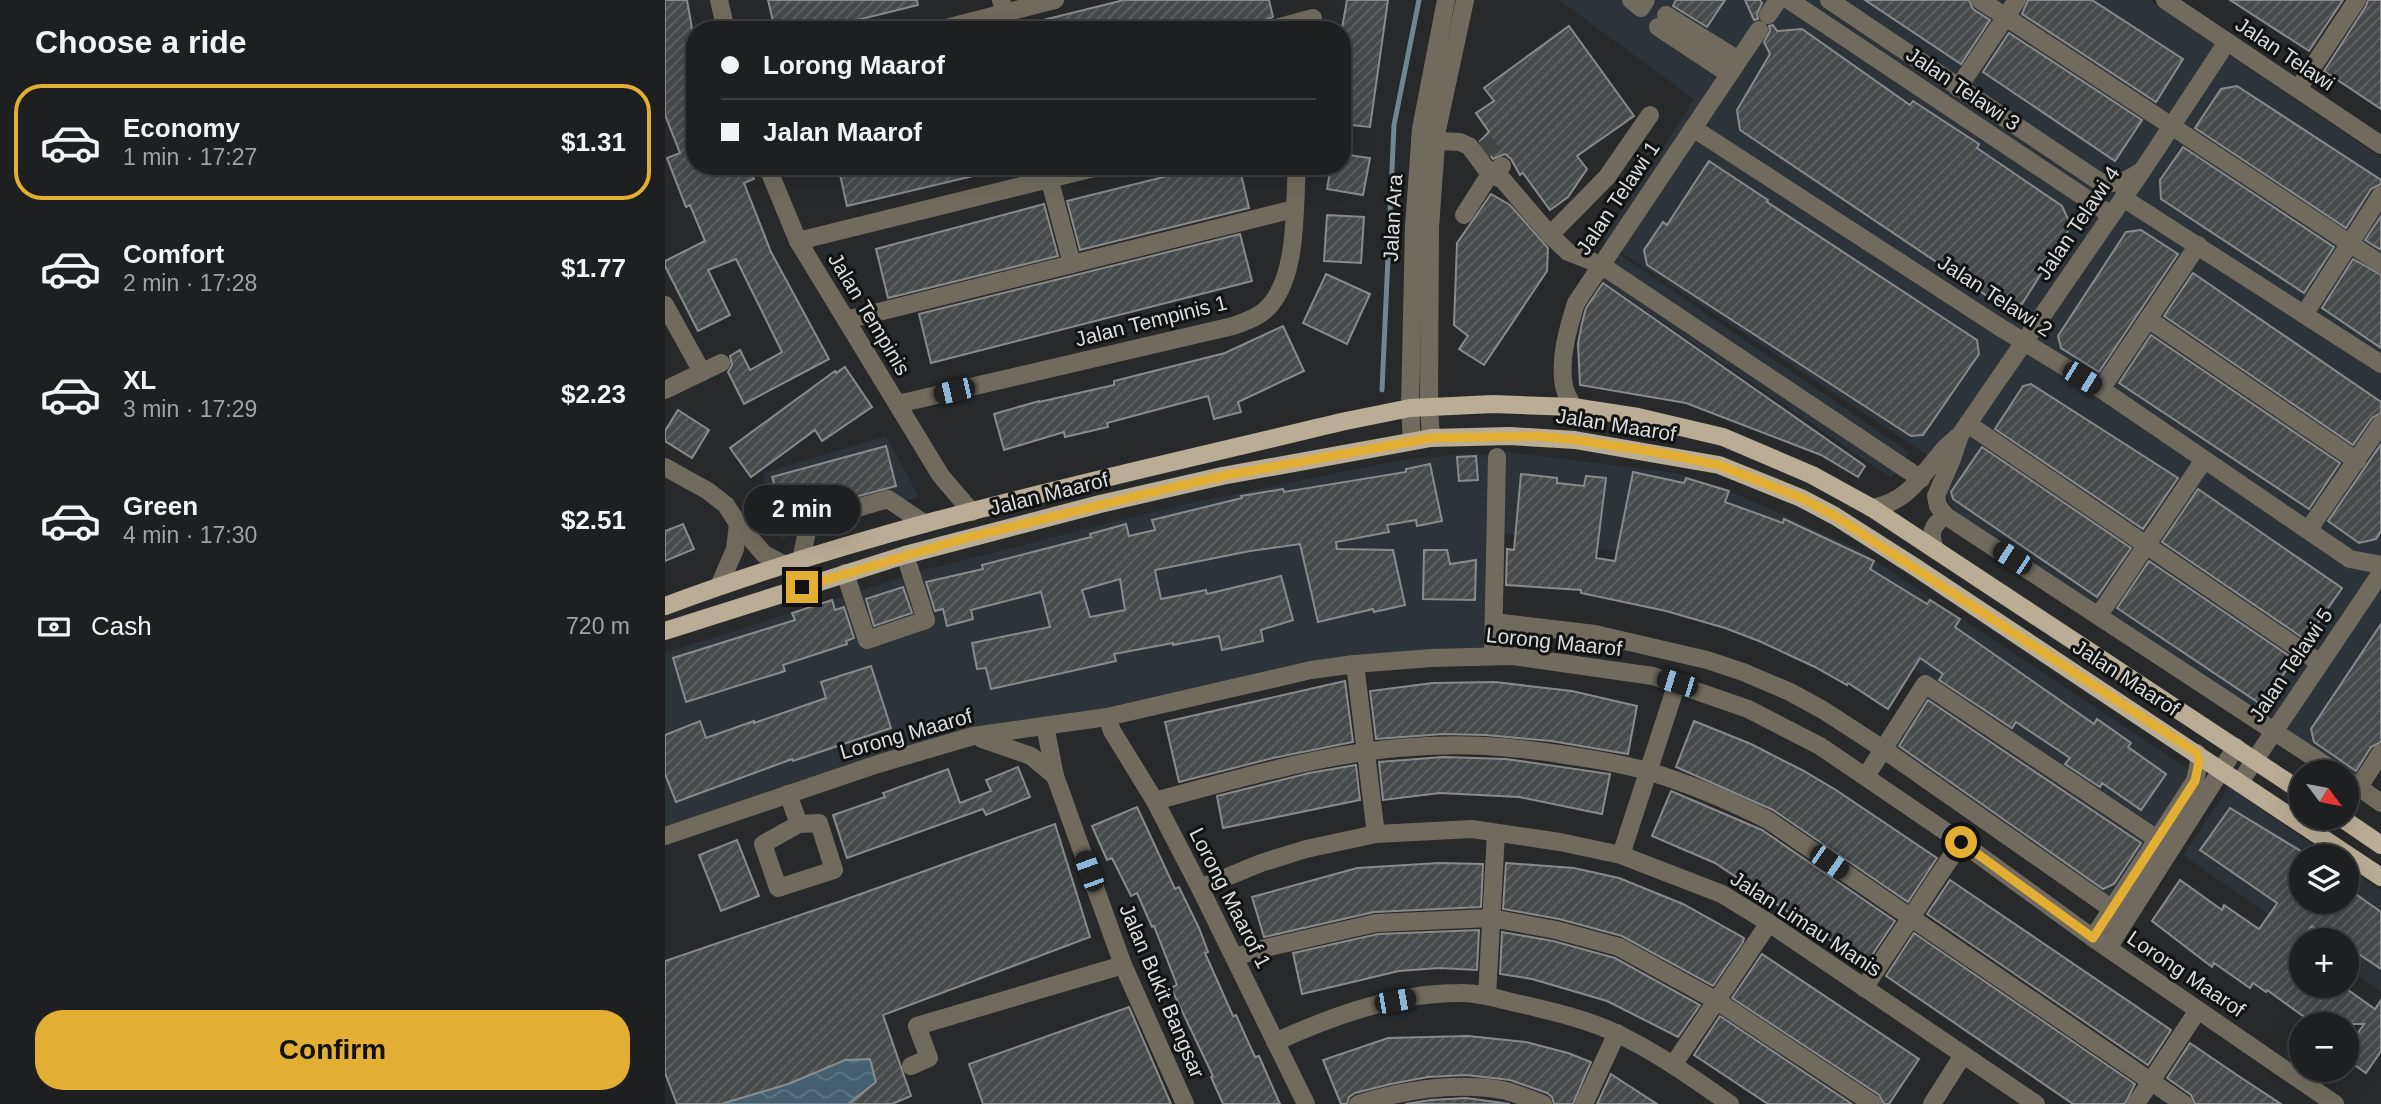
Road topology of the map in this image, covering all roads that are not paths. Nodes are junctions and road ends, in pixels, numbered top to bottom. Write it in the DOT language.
graph roads {
  1 [pos="719,0"];
  2 [pos="1055,0"];
  3 [pos="1446,0"];
  4 [pos="1465,0"];
  5 [pos="1631,0"];
  6 [pos="1646,0"];
  7 [pos="1779,0"];
  8 [pos="1789,0"];
  9 [pos="1829,0"];
  10 [pos="1980,0"];
  11 [pos="2017,0"];
  12 [pos="2165,0"];
  13 [pos="2357,0"];
  14 [pos="1005,14"];
  15 [pos="2006,16"];
  16 [pos="724,21"];
  17 [pos="976,21"];
  18 [pos="1662,21"];
  19 [pos="2227,42"];
  20 [pos="1733,67"];
  21 [pos="1958,88"];
  22 [pos="2298,89"];
  23 [pos="1650,115"];
  24 [pos="2172,125"];
  25 [pos="1693,128"];
  26 [pos="1429,135"];
  27 [pos="1482,140"];
  28 [pos="2381,145"];
  29 [pos="1498,170"];
  30 [pos="2142,171"];
  31 [pos="772,175"];
  32 [pos="1041,175"];
  33 [pos="1049,175"];
  34 [pos="1296,175"];
  35 [pos="2381,195"];
  36 [pos="2123,198"];
  37 [pos="1294,208"];
  38 [pos="1464,215"];
  39 [pos="2111,215"];
  40 [pos="1550,236"];
  41 [pos="798,241"];
  42 [pos="2350,242"];
  43 [pos="2198,245"];
  44 [pos="1072,264"];
  45 [pos="2381,264"];
  46 [pos="1601,265"];
  47 [pos="665,305"];
  48 [pos="2305,313"];
  49 [pos="2148,319"];
  50 [pos="846,320"];
  51 [pos="2025,343"];
  52 [pos="721,363"];
  53 [pos="2381,364"];
  54 [pos="702,372"];
  55 [pos="2101,389"];
  56 [pos="665,390"];
  57 [pos="898,404"];
  58 [pos="1573,407"];
  59 [pos="1410,408"];
  60 [pos="1429,408"];
  61 [pos="2381,424"];
  62 [pos="1964,430"];
  63 [pos="1431,438"];
  64 [pos="1412,441"];
  65 [pos="1497,457"];
  66 [pos="2204,460"];
  67 [pos="2357,461"];
  68 [pos="665,467"];
  69 [pos="1921,479"];
  70 [pos="1872,508"];
  71 [pos="972,512"];
  72 [pos="1946,516"];
  73 [pos="738,524"];
  74 [pos="925,524"];
  75 [pos="2309,529"];
  76 [pos="2146,545"];
  77 [pos="1936,550"];
  78 [pos="905,555"];
  79 [pos="793,562"];
  80 [pos="2381,565"];
  81 [pos="845,573"];
  82 [pos="2381,573"];
  83 [pos="719,586"];
  84 [pos="665,606"];
  85 [pos="2099,615"];
  86 [pos="1494,622"];
  87 [pos="665,631"];
  88 [pos="1493,656"];
  89 [pos="1703,659"];
  90 [pos="2320,663"];
  91 [pos="1355,664"];
  92 [pos="1686,686"];
  93 [pos="1107,717"];
  94 [pos="1045,726"];
  95 [pos="2274,731"];
  96 [pos="973,736"];
  97 [pos="2236,747"];
  98 [pos="1883,749"];
  99 [pos="1367,752"];
  100 [pos="2197,753"];
  101 [pos="2381,753"];
  102 [pos="2255,760"];
  103 [pos="2318,760"];
  104 [pos="2222,770"];
  105 [pos="1649,771"];
  106 [pos="1055,776"];
  107 [pos="1866,776"];
  108 [pos="2359,777"];
  109 [pos="2240,782"];
  110 [pos="2289,783"];
  111 [pos="2359,787"];
  112 [pos="787,794"];
  113 [pos="1155,801"];
  114 [pos="2381,803"];
  115 [pos="799,824"];
  116 [pos="2359,830"];
  117 [pos="1376,834"];
  118 [pos="1496,834"];
  119 [pos="665,836"];
  120 [pos="2157,839"];
  121 [pos="1961,842"];
  122 [pos="2381,845"];
  123 [pos="1621,855"];
  124 [pos="2381,877"];
  125 [pos="1200,888"];
  126 [pos="2119,914"];
  127 [pos="1491,918"];
  128 [pos="1910,919"];
  129 [pos="1769,923"];
  130 [pos="2100,943"];
  131 [pos="1235,957"];
  132 [pos="1123,965"];
  133 [pos="1864,988"];
  134 [pos="1487,996"];
  135 [pos="1717,1001"];
  136 [pos="2198,1010"];
  137 [pos="1617,1033"];
  138 [pos="1275,1042"];
  139 [pos="1963,1055"];
  140 [pos="1673,1065"];
  141 [pos="911,1066"];
  142 [pos="2151,1082"];
  143 [pos="1185,1104"];
  144 [pos="1307,1104"];
  145 [pos="1358,1104"];
  146 [pos="1543,1104"];
  147 [pos="1584,1104"];
  148 [pos="1730,1104"];
  149 [pos="1873,1104"];
  150 [pos="1932,1104"];
  151 [pos="2036,1104"];
  152 [pos="2136,1104"];
  153 [pos="2184,1104"];
  154 [pos="2335,1104"];
  1 -- 16 [label="street"];
  2 -- 14 [label="street"];
  3 -- 26 [label="street, Jalan Ara"];
  4 -- 26 [label="street, Jalan Ara"];
  5 -- 6 [label="street"];
  7 -- 20 [label="street, Jalan Telawi 1"];
  8 -- 39 [label="street, Jalan Telawi 3"];
  9 -- 21 [label="street, Jalan Telawi 3"];
  10 -- 15 [label="street"];
  11 -- 15 [label="street"];
  12 -- 19 [label="street, Jalan Telawi"];
  13 -- 22 [label="street"];
  14 -- 17 [label="street"];
  15 -- 21 [label="street"];
  15 -- 24 [label="street"];
  18 -- 20 [label="street"];
  19 -- 22 [label="street, Jalan Telawi"];
  19 -- 24 [label="street, Jalan Telawi 4"];
  20 -- 25 [label="street, Jalan Telawi 1"];
  21 -- 30 [label="street, Jalan Telawi 3"];
  22 -- 28 [label="street, Jalan Telawi"];
  23 -- 40 [label="street"];
  24 -- 30 [label="street, Jalan Telawi 4"];
  24 -- 42 [label="street"];
  25 -- 46 [label="street, Jalan Telawi 1"];
  25 -- 51 [label="street, Jalan Telawi 2"];
  26 -- 27 [label="street"];
  26 -- 29 [label="street"];
  26 -- 59 [label="street, Jalan Ara"];
  26 -- 60 [label="street, Jalan Ara"];
  29 -- 38 [label="street"];
  29 -- 40 [label="street"];
  30 -- 36 [label="street, Jalan Telawi 4"];
  31 -- 41 [label="street, Jalan Tempinis"];
  32 -- 41 [label="street"];
  33 -- 44 [label="street"];
  34 -- 37 [label="street, Jalan Tempinis 1"];
  35 -- 42 [label="street"];
  36 -- 39 [label="street, Jalan Telawi 4"];
  36 -- 43 [label="street"];
  37 -- 44 [label="street"];
  37 -- 57 [label="street, Jalan Tempinis 1"];
  39 -- 51 [label="street, Jalan Telawi 4"];
  40 -- 46 [label="street"];
  41 -- 50 [label="street, Jalan Tempinis"];
  42 -- 45 [label="street"];
  42 -- 48 [label="street"];
  43 -- 48 [label="street"];
  43 -- 49 [label="street"];
  44 -- 50 [label="street"];
  46 -- 58 [label="street, Jalan Telawi 1"];
  46 -- 69 [label="street"];
  47 -- 54 [label="street"];
  48 -- 53 [label="street"];
  49 -- 55 [label="street"];
  49 -- 67 [label="street"];
  50 -- 57 [label="street, Jalan Tempinis"];
  51 -- 55 [label="street, Jalan Telawi 2"];
  51 -- 62 [label="street, Jalan Telawi 4"];
  52 -- 54 [label="street"];
  54 -- 56 [label="street"];
  55 -- 66 [label="street, Jalan Telawi 2"];
  57 -- 71 [label="street, Jalan Tempinis"];
  58 -- 60 [label="main road, Jalan Maarof"];
  58 -- 70 [label="main road, Jalan Maarof"];
  59 -- 60 [label="main road, Jalan Maarof"];
  59 -- 64 [label="street, Jalan Ara"];
  59 -- 71 [label="main road, Jalan Maarof"];
  60 -- 63 [label="street, Jalan Ara"];
  61 -- 67 [label="street"];
  62 -- 69 [label="street, Jalan Telawi 4"];
  62 -- 72 [label="street"];
  62 -- 76 [label="street"];
  63 -- 64 [label="main road, Jalan Maarof"];
  63 -- 100 [label="main road, Jalan Maarof"];
  64 -- 78 [label="main road, Jalan Maarof"];
  65 -- 86 [label="street"];
  66 -- 75 [label="street, Jalan Telawi 2"];
  66 -- 76 [label="street"];
  67 -- 75 [label="street"];
  68 -- 73 [label="street"];
  69 -- 70 [label="street, Jalan Telawi 4"];
  70 -- 77 [label="main road, Jalan Maarof"];
  71 -- 74 [label="main road, Jalan Maarof"];
  72 -- 77 [label="street"];
  72 -- 85 [label="street, Jalan Maarof"];
  73 -- 79 [label="street"];
  73 -- 83 [label="street"];
  74 -- 79 [label="main road, Jalan Maarof"];
  74 -- 79 [label="street"];
  75 -- 80 [label="street, Jalan Telawi 2"];
  76 -- 85 [label="street"];
  76 -- 90 [label="street"];
  77 -- 97 [label="main road, Jalan Maarof"];
  78 -- 81 [label="main road, Jalan Maarof"];
  78 -- 81 [label="street"];
  79 -- 83 [label="main road, Jalan Maarof"];
  81 -- 87 [label="main road, Jalan Maarof"];
  82 -- 90 [label="street, Jalan Telawi 5"];
  83 -- 84 [label="main road, Jalan Maarof"];
  85 -- 95 [label="street, Jalan Maarof"];
  86 -- 88 [label="street"];
  86 -- 89 [label="street"];
  88 -- 91 [label="street, Lorong Maarof"];
  88 -- 92 [label="street, Lorong Maarof"];
  89 -- 92 [label="street"];
  89 -- 98 [label="street"];
  90 -- 95 [label="street, Jalan Telawi 5"];
  91 -- 93 [label="street, Lorong Maarof"];
  91 -- 99 [label="street"];
  92 -- 105 [label="street"];
  92 -- 107 [label="street, Lorong Maarof"];
  93 -- 94 [label="street, Lorong Maarof"];
  93 -- 113 [label="street, Lorong Maarof 1"];
  94 -- 96 [label="street, Lorong Maarof"];
  94 -- 106 [label="street, Jalan Bukit Bangsar"];
  95 -- 102 [label="street, Jalan Telawi 5"];
  95 -- 103 [label="street, Jalan Maarof"];
  96 -- 106 [label="street"];
  96 -- 112 [label="street, Lorong Maarof"];
  97 -- 102 [label="main road, Jalan Maarof"];
  97 -- 104 [label="street"];
  98 -- 107 [label="street"];
  98 -- 120 [label="street"];
  98 -- 126 [label="street"];
  99 -- 105 [label="street"];
  99 -- 113 [label="street"];
  99 -- 117 [label="street"];
  100 -- 104 [label="main road, Jalan Maarof"];
  100 -- 120 [label="street"];
  101 -- 108 [label="street"];
  102 -- 109 [label="street, Jalan Telawi 5"];
  102 -- 110 [label="main road, Jalan Maarof"];
  104 -- 109 [label="main road, Jalan Maarof"];
  104 -- 126 [label="street"];
  105 -- 123 [label="street"];
  105 -- 128 [label="street"];
  106 -- 132 [label="street, Jalan Bukit Bangsar"];
  107 -- 121 [label="street, Lorong Maarof"];
  109 -- 124 [label="main road, Jalan Maarof"];
  111 -- 114 [label="street"];
  112 -- 115 [label="street"];
  112 -- 119 [label="street, Lorong Maarof"];
  113 -- 125 [label="street, Lorong Maarof 1"];
  116 -- 122 [label="main road"];
  117 -- 118 [label="street, Jalan Limau Manis"];
  117 -- 125 [label="street, Jalan Limau Manis"];
  118 -- 123 [label="street, Jalan Limau Manis"];
  118 -- 127 [label="street"];
  120 -- 126 [label="street"];
  121 -- 128 [label="street"];
  121 -- 130 [label="street, Lorong Maarof"];
  123 -- 129 [label="street, Jalan Limau Manis"];
  125 -- 131 [label="street, Lorong Maarof 1"];
  126 -- 130 [label="street"];
  127 -- 131 [label="street"];
  127 -- 134 [label="street"];
  127 -- 135 [label="street"];
  128 -- 133 [label="street"];
  128 -- 142 [label="street"];
  129 -- 133 [label="street, Jalan Limau Manis"];
  129 -- 135 [label="street"];
  130 -- 136 [label="street, Lorong Maarof"];
  131 -- 138 [label="street, Lorong Maarof 1"];
  132 -- 141 [label="street"];
  132 -- 143 [label="street, Jalan Bukit Bangsar"];
  133 -- 139 [label="street, Jalan Limau Manis"];
  134 -- 137 [label="street"];
  134 -- 138 [label="street"];
  135 -- 140 [label="street"];
  135 -- 149 [label="street"];
  136 -- 142 [label="street"];
  136 -- 154 [label="street, Lorong Maarof"];
  137 -- 140 [label="street"];
  137 -- 147 [label="street"];
  138 -- 144 [label="street, Lorong Maarof 1"];
  139 -- 150 [label="street"];
  139 -- 151 [label="street, Jalan Limau Manis"];
  140 -- 148 [label="street"];
  142 -- 152 [label="street"];
  142 -- 153 [label="street"];
  145 -- 146 [label="street"];
}
